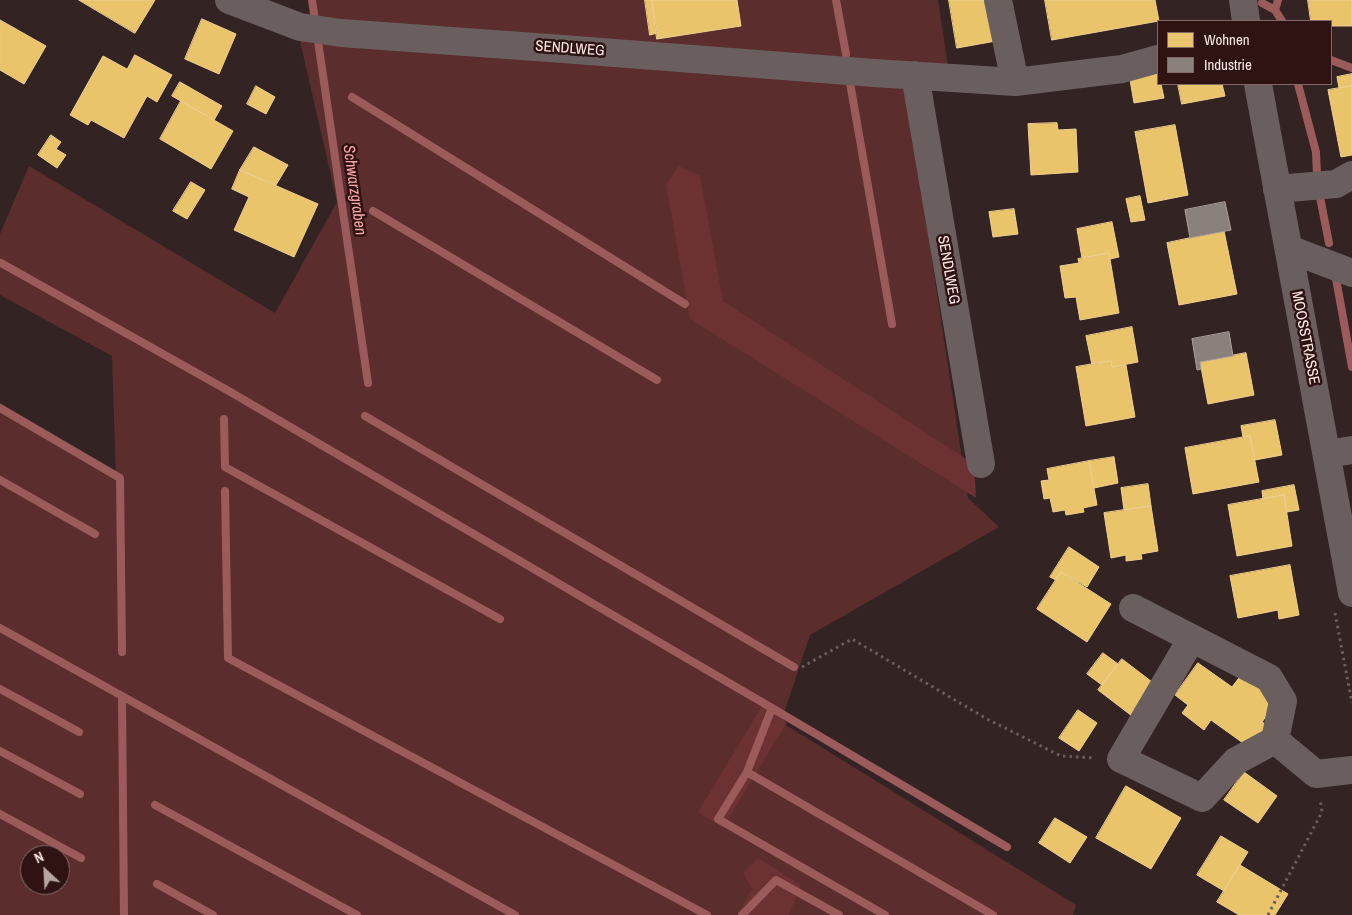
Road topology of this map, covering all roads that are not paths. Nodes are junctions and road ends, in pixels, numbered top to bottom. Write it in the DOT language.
graph roads {
  1 [pos="228,0"];
  2 [pos="998,0"];
  3 [pos="1242,0"];
  4 [pos="1246,20"];
  5 [pos="1157,60"];
  6 [pos="915,75"];
  7 [pos="1015,82"];
  8 [pos="1258,85"];
  9 [pos="1352,175"];
  10 [pos="1277,189"];
  11 [pos="1289,249"];
  12 [pos="1352,273"];
  13 [pos="1340,452"];
  14 [pos="981,464"];
  15 [pos="1352,593"];
  16 [pos="1133,608"];
  17 [pos="1192,638"];
  18 [pos="1275,740"];
  19 [pos="1352,770"];
  1 -- 6 [label="street, SENDLWEG"];
  2 -- 7 [label="street"];
  3 -- 4 [label="street"];
  5 -- 7 [label="street, SENDLWEG"];
  6 -- 7 [label="street, SENDLWEG"];
  6 -- 14 [label="street, SENDLWEG"];
  8 -- 10 [label="street, MOOSSTRASSE"];
  9 -- 10 [label="street"];
  10 -- 11 [label="street, MOOSSTRASSE"];
  11 -- 12 [label="street"];
  11 -- 13 [label="street, MOOSSTRASSE"];
  13 -- 15 [label="street, MOOSSTRASSE"];
  16 -- 17 [label="street"];
  17 -- 18 [label="street"];
  17 -- 18 [label="street"];
  18 -- 19 [label="street"];
}
